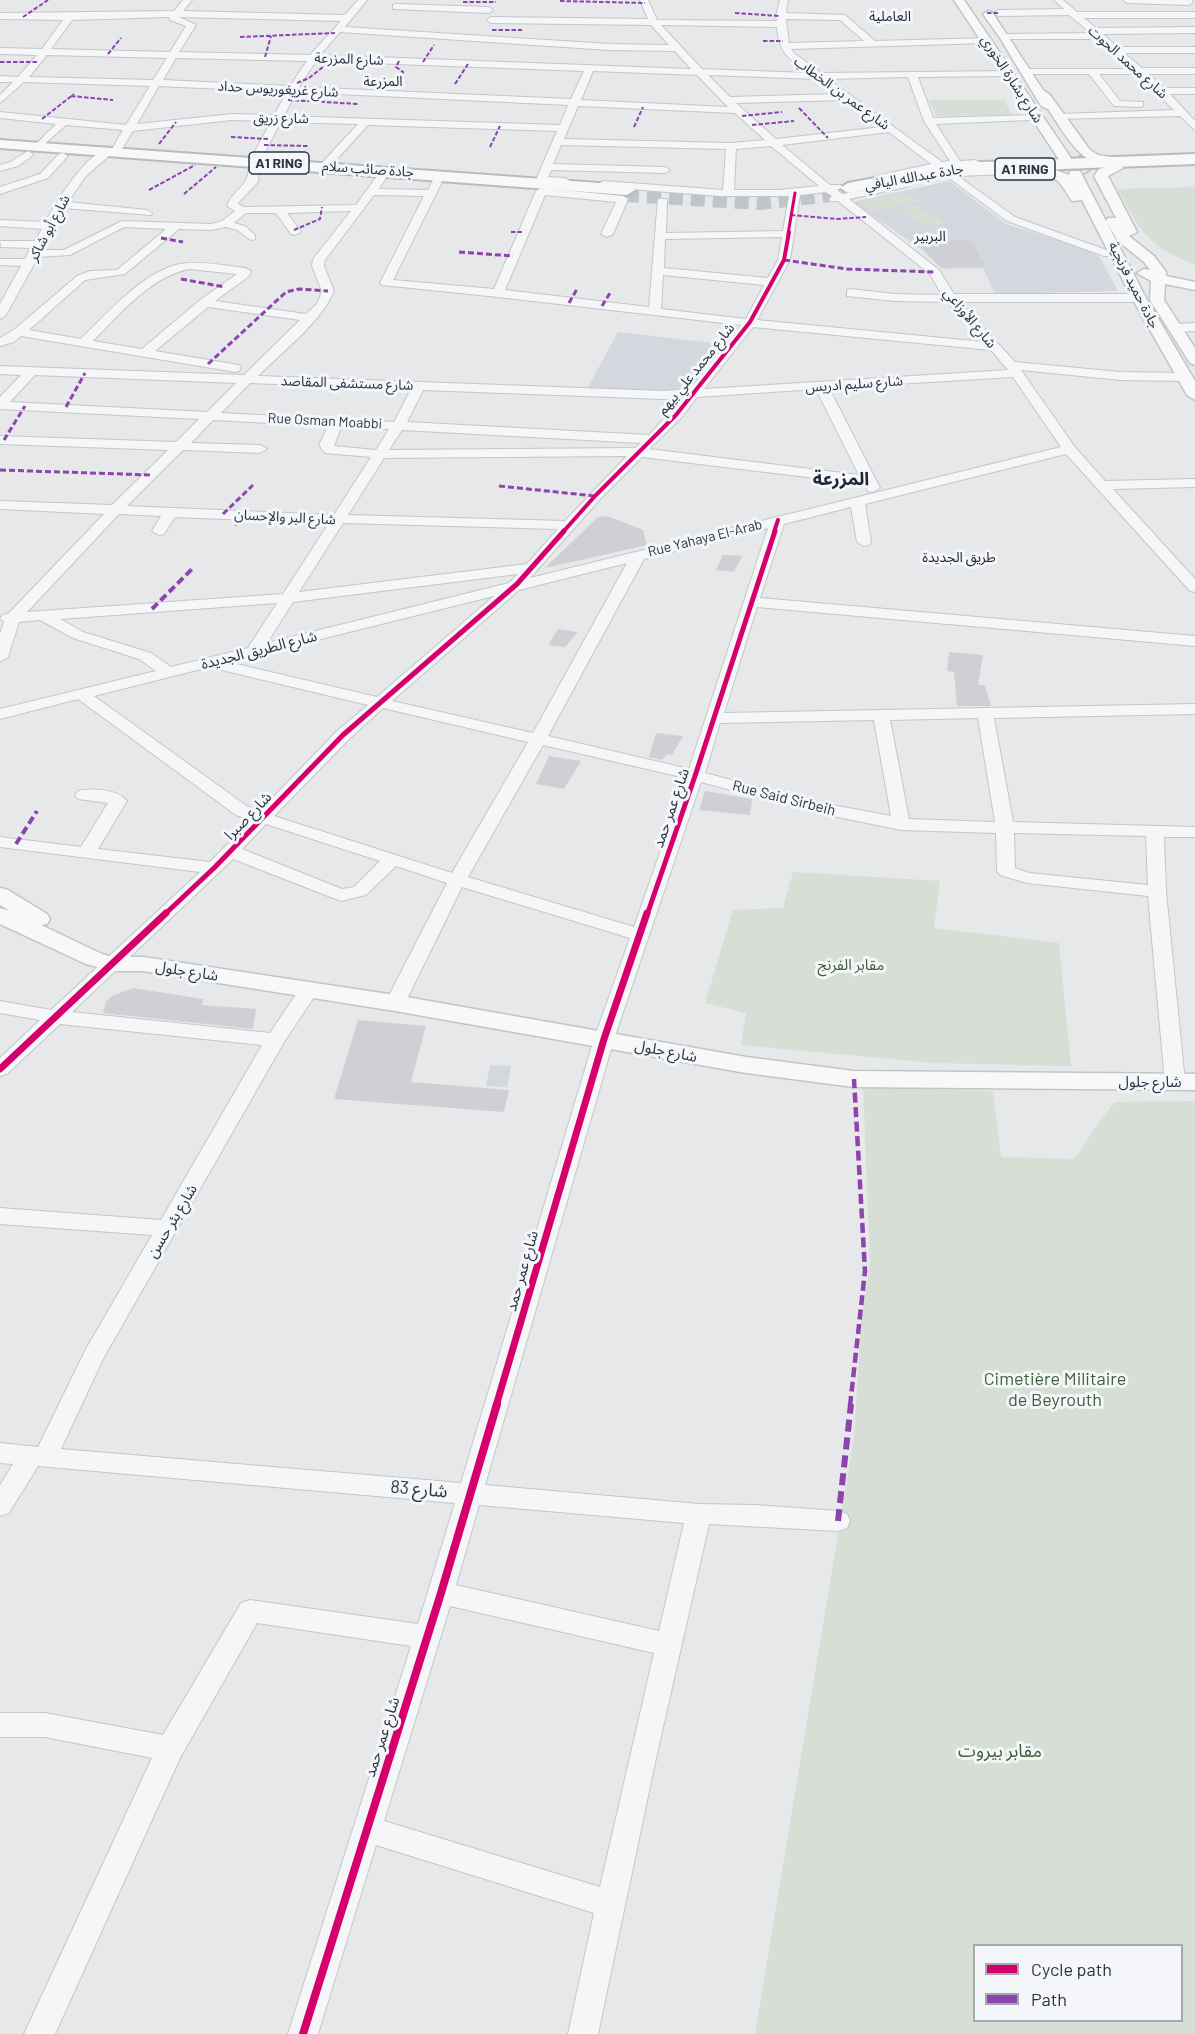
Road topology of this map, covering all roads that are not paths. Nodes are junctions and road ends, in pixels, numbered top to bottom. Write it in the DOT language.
graph roads {
  1 [pos="188,0"];
  2 [pos="363,0"];
  3 [pos="497,0"];
  4 [pos="644,0"];
  5 [pos="784,0"];
  6 [pos="959,0"];
  7 [pos="977,0"];
  8 [pos="1058,0"];
  9 [pos="1127,0"];
  10 [pos="1195,2"];
  11 [pos="396,7"];
  12 [pos="998,13"];
  13 [pos="177,14"];
  14 [pos="1074,14"];
  15 [pos="490,15"];
  16 [pos="1195,15"];
  17 [pos="0,16"];
  18 [pos="69,17"];
  19 [pos="348,18"];
  20 [pos="781,20"];
  21 [pos="656,24"];
  22 [pos="339,29"];
  23 [pos="1195,30"];
  24 [pos="1098,34"];
  25 [pos="1005,37"];
  26 [pos="494,39"];
  27 [pos="987,40"];
  28 [pos="872,43"];
  29 [pos="784,46"];
  30 [pos="609,47"];
  31 [pos="677,48"];
  32 [pos="1116,50"];
  33 [pos="1195,50"];
  34 [pos="0,51"];
  35 [pos="47,52"];
  36 [pos="91,53"];
  37 [pos="172,55"];
  38 [pos="313,58"];
  39 [pos="591,69"];
  40 [pos="1140,71"];
  41 [pos="1195,71"];
  42 [pos="1027,72"];
  43 [pos="1092,72"];
  44 [pos="698,73"];
  45 [pos="912,74"];
  46 [pos="1007,74"];
  47 [pos="817,75"];
  48 [pos="0,79"];
  49 [pos="22,80"];
  50 [pos="67,81"];
  51 [pos="157,83"];
  52 [pos="293,89"];
  53 [pos="1018,90"];
  54 [pos="1162,91"];
  55 [pos="1195,91"];
  56 [pos="1040,92"];
  57 [pos="402,94"];
  58 [pos="846,97"];
  59 [pos="0,100"];
  60 [pos="725,100"];
  61 [pos="572,103"];
  62 [pos="1174,104"];
  63 [pos="735,110"];
  64 [pos="1182,113"];
  65 [pos="0,115"];
  66 [pos="279,117"];
  67 [pos="1030,117"];
  68 [pos="1058,117"];
  69 [pos="367,120"];
  70 [pos="381,121"];
  71 [pos="929,121"];
  72 [pos="63,122"];
  73 [pos="1195,127"];
  74 [pos="128,128"];
  75 [pos="563,128"];
  76 [pos="892,129"];
  77 [pos="557,142"];
  78 [pos="771,143"];
  79 [pos="0,144"];
  80 [pos="731,146"];
  81 [pos="33,150"];
  82 [pos="0,152"];
  83 [pos="109,154"];
  84 [pos="63,156"];
  85 [pos="664,157"];
  86 [pos="1195,159"];
  87 [pos="1156,160"];
  88 [pos="957,164"];
  89 [pos="1115,164"];
  90 [pos="254,165"];
  91 [pos="940,165"];
  92 [pos="1195,165"];
  93 [pos="325,166"];
  94 [pos="1032,166"];
  95 [pos="0,168"];
  96 [pos="950,175"];
  97 [pos="381,178"];
  98 [pos="543,179"];
  99 [pos="36,180"];
  100 [pos="65,182"];
  101 [pos="439,184"];
  102 [pos="828,188"];
  103 [pos="664,189"];
  104 [pos="0,191"];
  105 [pos="369,192"];
  106 [pos="850,192"];
  107 [pos="728,193"];
  108 [pos="764,194"];
  109 [pos="627,196"];
  110 [pos="794,199"];
  111 [pos="62,205"];
  112 [pos="739,206"];
  113 [pos="359,208"];
  114 [pos="243,210"];
  115 [pos="279,210"];
  116 [pos="0,222"];
  117 [pos="228,222"];
  118 [pos="49,226"];
  119 [pos="175,227"];
  120 [pos="296,232"];
  121 [pos="607,234"];
  122 [pos="790,234"];
  123 [pos="660,236"];
  124 [pos="251,237"];
  125 [pos="1,244"];
  126 [pos="1141,253"];
  127 [pos="35,254"];
  128 [pos="1113,254"];
  129 [pos="0,262"];
  130 [pos="658,271"];
  131 [pos="1195,274"];
  132 [pos="1160,279"];
  133 [pos="771,282"];
  134 [pos="1195,288"];
  135 [pos="498,293"];
  136 [pos="851,293"];
  137 [pos="950,298"];
  138 [pos="1139,298"];
  139 [pos="1157,300"];
  140 [pos="204,303"];
  141 [pos="655,312"];
  142 [pos="0,314"];
  143 [pos="311,318"];
  144 [pos="750,322"];
  145 [pos="1195,327"];
  146 [pos="1175,328"];
  147 [pos="19,332"];
  148 [pos="0,342"];
  149 [pos="84,343"];
  150 [pos="994,348"];
  151 [pos="145,353"];
  152 [pos="1195,360"];
  153 [pos="1013,369"];
  154 [pos="0,370"];
  155 [pos="32,371"];
  156 [pos="250,375"];
  157 [pos="1185,377"];
  158 [pos="419,386"];
  159 [pos="821,386"];
  160 [pos="693,393"];
  161 [pos="1195,395"];
  162 [pos="0,404"];
  163 [pos="211,415"];
  164 [pos="336,422"];
  165 [pos="399,424"];
  166 [pos="650,439"];
  167 [pos="0,440"];
  168 [pos="181,446"];
  169 [pos="261,449"];
  170 [pos="1069,449"];
  171 [pos="637,452"];
  172 [pos="380,454"];
  173 [pos="868,480"];
  174 [pos="1195,483"];
  175 [pos="1101,485"];
  176 [pos="878,496"];
  177 [pos="857,501"];
  178 [pos="0,505"];
  179 [pos="116,509"];
  180 [pos="171,512"];
  181 [pos="338,519"];
  182 [pos="778,520"];
  183 [pos="571,525"];
  184 [pos="159,531"];
  185 [pos="864,542"];
  186 [pos="639,554"];
  187 [pos="531,568"];
  188 [pos="517,584"];
  189 [pos="1195,588"];
  190 [pos="290,598"];
  191 [pos="752,602"];
  192 [pos="44,616"];
  193 [pos="6,618"];
  194 [pos="1195,641"];
  195 [pos="254,651"];
  196 [pos="0,657"];
  197 [pos="208,662"];
  198 [pos="168,672"];
  199 [pos="81,694"];
  200 [pos="381,704"];
  201 [pos="1195,709"];
  202 [pos="0,714"];
  203 [pos="985,714"];
  204 [pos="881,716"];
  205 [pos="714,718"];
  206 [pos="538,739"];
  207 [pos="695,776"];
  208 [pos="84,795"];
  209 [pos="264,817"];
  210 [pos="901,825"];
  211 [pos="1005,826"];
  212 [pos="1155,831"];
  213 [pos="1195,832"];
  214 [pos="0,842"];
  215 [pos="230,852"];
  216 [pos="86,853"];
  217 [pos="393,859"];
  218 [pos="214,868"];
  219 [pos="457,880"];
  220 [pos="1157,891"];
  221 [pos="0,895"];
  222 [pos="0,915"];
  223 [pos="641,935"];
  224 [pos="126,961"];
  225 [pos="308,991"];
  226 [pos="395,1003"];
  227 [pos="0,1007"];
  228 [pos="57,1017"];
  229 [pos="604,1040"];
  230 [pos="275,1041"];
  231 [pos="0,1069"];
  232 [pos="1185,1082"];
  233 [pos="0,1216"];
  234 [pos="167,1228"];
  235 [pos="0,1453"];
  236 [pos="38,1457"];
  237 [pos="470,1493"];
  238 [pos="0,1506"];
  239 [pos="699,1514"];
  240 [pos="838,1521"];
  241 [pos="441,1593"];
  242 [pos="427,1637"];
  243 [pos="669,1645"];
  244 [pos="0,1725"];
  245 [pos="170,1749"];
  246 [pos="366,1829"];
  247 [pos="610,1904"];
  248 [pos="39,2034"];
  249 [pos="303,2034"];
  250 [pos="583,2034"];
  1 -- 13 [label="street"];
  2 -- 19 [label="street"];
  3 -- 15 [label="street"];
  4 -- 21 [label="street, شارع الأوزاعي"];
  5 -- 20 [label="street, شارع عمر بن الخطاب"];
  6 -- 27 [label="main road, شارع بشارة الخوري"];
  7 -- 25 [label="main road, شارع بشارة الخوري"];
  8 -- 14 [label="street, شارع محمد الحوت"];
  9 -- 10 [label="street"];
  11 -- 15 [label="street"];
  12 -- 14 [label="street"];
  13 -- 18 [label="street"];
  13 -- 19 [label="street"];
  13 -- 37 [label="street, شارع أبو شاكر"];
  14 -- 16 [label="street"];
  14 -- 24 [label="street, شارع محمد الحوت"];
  15 -- 21 [label="street"];
  15 -- 26 [label="street"];
  17 -- 18 [label="street"];
  18 -- 35 [label="street"];
  19 -- 22 [label="street"];
  20 -- 21 [label="street"];
  20 -- 28 [label="street"];
  20 -- 29 [label="street, شارع عمر بن الخطاب"];
  21 -- 31 [label="street, شارع الأوزاعي"];
  22 -- 26 [label="street"];
  22 -- 38 [label="street"];
  23 -- 24 [label="street"];
  24 -- 25 [label="street"];
  24 -- 32 [label="street, شارع محمد الحوت"];
  25 -- 42 [label="main road, شارع بشارة الخوري"];
  26 -- 30 [label="street"];
  27 -- 28 [label="street"];
  27 -- 46 [label="main road, شارع بشارة الخوري"];
  28 -- 29 [label="street"];
  29 -- 47 [label="street, شارع عمر بن الخطاب"];
  30 -- 31 [label="street"];
  30 -- 39 [label="street"];
  31 -- 44 [label="street, شارع الأوزاعي"];
  32 -- 33 [label="street"];
  32 -- 40 [label="street, شارع محمد الحوت"];
  34 -- 35 [label="street, شارع المزرعة"];
  35 -- 36 [label="street, شارع المزرعة"];
  35 -- 49 [label="street"];
  36 -- 37 [label="street, شارع المزرعة"];
  36 -- 50 [label="street"];
  37 -- 38 [label="street, شارع المزرعة"];
  37 -- 51 [label="street, شارع أبو شاكر"];
  38 -- 39 [label="street, شارع المزرعة"];
  38 -- 52 [label="street"];
  39 -- 44 [label="street, شارع المزرعة"];
  39 -- 61 [label="street"];
  40 -- 41 [label="street"];
  40 -- 43 [label="street"];
  40 -- 54 [label="street, شارع محمد الحوت"];
  42 -- 43 [label="street"];
  42 -- 56 [label="main road, شارع بشارة الخوري"];
  43 -- 62 [label="street"];
  44 -- 47 [label="street, شارع المزرعة"];
  44 -- 60 [label="street, شارع الأوزاعي"];
  45 -- 46 [label="street, شارع المزرعة"];
  45 -- 47 [label="street, شارع المزرعة"];
  45 -- 71 [label="street"];
  46 -- 53 [label="main road, شارع بشارة الخوري"];
  47 -- 58 [label="street, شارع عمر بن الخطاب"];
  48 -- 49 [label="street, شارع غريغوريوس حداد"];
  49 -- 50 [label="street, شارع غريغوريوس حداد"];
  49 -- 59 [label="street"];
  50 -- 51 [label="street, شارع غريغوريوس حداد"];
  51 -- 52 [label="street, شارع غريغوريوس حداد"];
  51 -- 74 [label="street, شارع أبو شاكر"];
  52 -- 57 [label="street, شارع غريغوريوس حداد"];
  52 -- 66 [label="street"];
  53 -- 56 [label="main road, شارع بشارة الخوري"];
  53 -- 67 [label="main road"];
  54 -- 55 [label="street"];
  54 -- 62 [label="street, شارع محمد الحوت"];
  56 -- 68 [label="main road"];
  57 -- 61 [label="street, شارع غريغوريوس حداد"];
  57 -- 70 [label="street"];
  58 -- 60 [label="street"];
  58 -- 76 [label="street, شارع عمر بن الخطاب"];
  60 -- 63 [label="street, شارع الأوزاعي"];
  61 -- 63 [label="street, شارع غريغوريوس حداد"];
  61 -- 75 [label="street"];
  62 -- 64 [label="street, شارع محمد الحوت"];
  63 -- 78 [label="street, شارع الأوزاعي"];
  64 -- 68 [label="street"];
  64 -- 73 [label="street, شارع محمد الحوت"];
  65 -- 72 [label="street, شارع زريق"];
  66 -- 69 [label="street, شارع زريق"];
  66 -- 74 [label="street, شارع زريق"];
  66 -- 90 [label="street"];
  67 -- 71 [label="street"];
  67 -- 94 [label="main road"];
  68 -- 89 [label="main road"];
  69 -- 70 [label="street, شارع زريق"];
  69 -- 93 [label="street"];
  70 -- 75 [label="street, شارع زريق"];
  71 -- 88 [label="street"];
  72 -- 74 [label="street, شارع زريق"];
  72 -- 81 [label="street"];
  74 -- 83 [label="street, شارع أبو شاكر"];
  75 -- 77 [label="street"];
  76 -- 78 [label="street"];
  76 -- 91 [label="street, شارع عمر بن الخطاب"];
  77 -- 85 [label="street"];
  77 -- 98 [label="street"];
  78 -- 80 [label="street"];
  78 -- 102 [label="street, شارع الأوزاعي"];
  79 -- 81 [label="highway, جادة صائب سلام / A1 RING"];
  80 -- 85 [label="street"];
  80 -- 107 [label="street"];
  81 -- 82 [label="highway, جادة صائب سلام / A1 RING"];
  81 -- 83 [label="highway, جادة صائب سلام / A1 RING"];
  81 -- 84 [label="highway, جادة صائب سلام / A1 RING"];
  81 -- 95 [label="street"];
  83 -- 84 [label="highway, جادة صائب سلام / A1 RING"];
  83 -- 90 [label="highway, جادة صائب سلام / A1 RING"];
  83 -- 100 [label="street, شارع أبو شاكر"];
  84 -- 99 [label="street"];
  85 -- 98 [label="street"];
  85 -- 103 [label="street"];
  86 -- 87 [label="highway, جادة عبدالله اليافي / A1 RING"];
  87 -- 89 [label="highway"];
  87 -- 106 [label="highway, جادة عبدالله اليافي / A1 RING"];
  88 -- 91 [label="street, جادة عبدالله اليافي"];
  88 -- 94 [label="street, جادة عبدالله اليافي"];
  89 -- 92 [label="highway"];
  89 -- 94 [label="highway"];
  89 -- 126 [label="main road"];
  90 -- 93 [label="highway, جادة صائب سلام / A1 RING"];
  90 -- 97 [label="highway, جادة صائب سلام / A1 RING"];
  90 -- 114 [label="street"];
  91 -- 106 [label="street, جادة عبدالله اليافي"];
  92 -- 106 [label="highway, جادة عبدالله اليافي / A1 RING"];
  93 -- 101 [label="highway, جادة صائب سلام / A1 RING"];
  94 -- 96 [label="street, جادة عبدالله اليافي"];
  94 -- 128 [label="main road"];
  96 -- 106 [label="street, جادة عبدالله اليافي"];
  96 -- 128 [label="street"];
  97 -- 101 [label="highway, جادة صائب سلام / A1 RING"];
  97 -- 105 [label="street"];
  98 -- 101 [label="highway"];
  98 -- 103 [label="street"];
  98 -- 109 [label="street"];
  98 -- 135 [label="street"];
  99 -- 100 [label="street"];
  99 -- 104 [label="street"];
  100 -- 111 [label="street, شارع أبو شاكر"];
  101 -- 105 [label="street"];
  101 -- 109 [label="highway, جادة صائب سلام / A1 RING"];
  101 -- 135 [label="street"];
  102 -- 106 [label="street, شارع الأوزاعي"];
  102 -- 110 [label="street"];
  103 -- 107 [label="street"];
  105 -- 113 [label="street"];
  106 -- 110 [label="street"];
  106 -- 137 [label="street, شارع الأوزاعي"];
  107 -- 108 [label="street"];
  108 -- 110 [label="street"];
  108 -- 110 [label="street"];
  109 -- 121 [label="street"];
  110 -- 122 [label="street, شارع محمد علي بيهم"];
  111 -- 117 [label="street"];
  111 -- 118 [label="street, شارع أبو شاكر"];
  112 -- 123 [label="street"];
  113 -- 115 [label="street"];
  113 -- 143 [label="street"];
  114 -- 115 [label="street"];
  114 -- 117 [label="street"];
  115 -- 120 [label="street"];
  116 -- 118 [label="street"];
  117 -- 119 [label="street"];
  117 -- 124 [label="street"];
  118 -- 127 [label="street, شارع أبو شاكر"];
  119 -- 127 [label="street"];
  119 -- 147 [label="street"];
  122 -- 123 [label="street"];
  122 -- 133 [label="street, شارع محمد علي بيهم"];
  123 -- 130 [label="street"];
  125 -- 127 [label="street"];
  126 -- 128 [label="main road, جادة حميد فرنجية"];
  126 -- 131 [label="main road"];
  126 -- 132 [label="main road, جادة حميد فرنجية"];
  127 -- 129 [label="street"];
  127 -- 142 [label="street, شارع أبو شاكر"];
  128 -- 132 [label="main road"];
  128 -- 138 [label="main road, جادة حميد فرنجية"];
  130 -- 133 [label="street"];
  130 -- 141 [label="street"];
  132 -- 134 [label="main road"];
  132 -- 139 [label="main road, جادة حميد فرنجية"];
  133 -- 144 [label="street, شارع محمد علي بيهم"];
  134 -- 139 [label="main road"];
  135 -- 141 [label="street"];
  136 -- 137 [label="street"];
  137 -- 138 [label="street"];
  137 -- 150 [label="street, شارع الأوزاعي"];
  138 -- 157 [label="main road, جادة حميد فرنجية"];
  139 -- 146 [label="main road, جادة حميد فرنجية"];
  140 -- 143 [label="street"];
  140 -- 149 [label="street"];
  140 -- 151 [label="street"];
  141 -- 144 [label="street"];
  143 -- 156 [label="street"];
  144 -- 150 [label="street"];
  144 -- 160 [label="street, شارع محمد علي بيهم"];
  145 -- 146 [label="street"];
  146 -- 152 [label="main road, جادة حميد فرنجية"];
  147 -- 148 [label="street"];
  147 -- 149 [label="street"];
  149 -- 151 [label="street"];
  150 -- 153 [label="street, شارع الأوزاعي"];
  151 -- 156 [label="street"];
  153 -- 157 [label="street, شارع سليم ادريس"];
  153 -- 159 [label="street, شارع سليم ادريس"];
  153 -- 170 [label="street, شارع الأوزاعي"];
  154 -- 155 [label="street, شارع مستشفى المقاصد"];
  155 -- 156 [label="street, شارع مستشفى المقاصد"];
  155 -- 162 [label="street"];
  156 -- 158 [label="street, شارع مستشفى المقاصد"];
  156 -- 163 [label="street"];
  157 -- 161 [label="main road, جادة حميد فرنجية"];
  158 -- 160 [label="street, شارع مستشفى المقاصد"];
  158 -- 165 [label="street"];
  159 -- 160 [label="street, شارع سليم ادريس"];
  159 -- 173 [label="street"];
  160 -- 166 [label="street, شارع محمد علي بيهم"];
  162 -- 163 [label="street, Rue Osman Moabbi"];
  163 -- 164 [label="street, Rue Osman Moabbi"];
  163 -- 168 [label="street"];
  164 -- 165 [label="street, Rue Osman Moabbi"];
  164 -- 172 [label="street"];
  165 -- 166 [label="street, Rue Osman Moabbi"];
  165 -- 172 [label="street"];
  166 -- 171 [label="street, شارع محمد علي بيهم"];
  167 -- 168 [label="street"];
  168 -- 169 [label="street"];
  168 -- 179 [label="street"];
  170 -- 175 [label="street, شارع الأوزاعي"];
  170 -- 176 [label="street, Rue Yahaya El-Arab"];
  171 -- 172 [label="street"];
  171 -- 173 [label="street"];
  171 -- 183 [label="street, شارع محمد علي بيهم"];
  172 -- 181 [label="street"];
  173 -- 176 [label="street"];
  174 -- 175 [label="street"];
  175 -- 189 [label="street, شارع الأوزاعي"];
  176 -- 177 [label="street, Rue Yahaya El-Arab"];
  177 -- 182 [label="street, Rue Yahaya El-Arab"];
  177 -- 185 [label="street"];
  178 -- 179 [label="street, شارع البر والإحسان"];
  179 -- 180 [label="street, شارع البر والإحسان"];
  179 -- 193 [label="street"];
  180 -- 181 [label="street, شارع البر والإحسان"];
  180 -- 184 [label="street"];
  181 -- 183 [label="street, شارع البر والإحسان"];
  181 -- 190 [label="street"];
  182 -- 186 [label="street, Rue Yahaya El-Arab"];
  182 -- 191 [label="street, شارع عمر حمد"];
  183 -- 187 [label="street, شارع محمد علي بيهم"];
  186 -- 188 [label="street, Rue Yahaya El-Arab"];
  186 -- 206 [label="street"];
  187 -- 188 [label="street, شارع محمد علي بيهم"];
  187 -- 190 [label="street"];
  188 -- 195 [label="street, شارع الطريق الجديدة"];
  188 -- 200 [label="street, شارع صبرا"];
  190 -- 192 [label="street"];
  190 -- 195 [label="street"];
  191 -- 194 [label="street"];
  191 -- 205 [label="street, شارع عمر حمد"];
  192 -- 193 [label="street"];
  192 -- 198 [label="street"];
  193 -- 196 [label="street"];
  195 -- 197 [label="street, شارع الطريق الجديدة"];
  197 -- 198 [label="street, شارع الطريق الجديدة"];
  197 -- 200 [label="street, Rue Said Sirbeih"];
  198 -- 199 [label="street, شارع الطريق الجديدة"];
  199 -- 202 [label="street, شارع الطريق الجديدة"];
  199 -- 209 [label="street"];
  200 -- 206 [label="street, Rue Said Sirbeih"];
  200 -- 209 [label="street, شارع صبرا"];
  201 -- 203 [label="street"];
  203 -- 204 [label="street"];
  203 -- 211 [label="street"];
  204 -- 205 [label="street"];
  204 -- 210 [label="street"];
  205 -- 207 [label="street, شارع عمر حمد"];
  206 -- 207 [label="street, Rue Said Sirbeih"];
  206 -- 219 [label="street"];
  207 -- 210 [label="street, Rue Said Sirbeih"];
  207 -- 223 [label="street, شارع عمر حمد"];
  208 -- 216 [label="street"];
  209 -- 215 [label="street, شارع صبرا"];
  209 -- 217 [label="street"];
  210 -- 211 [label="street, Rue Said Sirbeih"];
  211 -- 212 [label="street, Rue Said Sirbeih"];
  211 -- 220 [label="street"];
  212 -- 213 [label="street, Rue Said Sirbeih"];
  212 -- 220 [label="street"];
  214 -- 216 [label="street"];
  215 -- 217 [label="street"];
  215 -- 218 [label="street, شارع صبرا"];
  216 -- 218 [label="street"];
  217 -- 219 [label="street"];
  218 -- 224 [label="street, شارع صبرا"];
  219 -- 223 [label="street"];
  219 -- 226 [label="street"];
  220 -- 232 [label="street"];
  221 -- 224 [label="main road"];
  222 -- 224 [label="main road"];
  223 -- 229 [label="street, شارع عمر حمد"];
  224 -- 225 [label="main road, شارع جلول"];
  224 -- 228 [label="street, شارع صبرا"];
  225 -- 226 [label="main road, شارع جلول"];
  225 -- 230 [label="street, شارع بئر حسن"];
  226 -- 229 [label="main road, شارع جلول"];
  227 -- 228 [label="street"];
  228 -- 230 [label="street"];
  228 -- 231 [label="street, شارع صبرا"];
  229 -- 232 [label="main road, شارع جلول"];
  229 -- 237 [label="street, شارع عمر حمد"];
  230 -- 234 [label="street, شارع بئر حسن"];
  233 -- 234 [label="street"];
  234 -- 236 [label="street, شارع بئر حسن"];
  235 -- 236 [label="street, شارع 83"];
  236 -- 237 [label="street, شارع 83"];
  236 -- 238 [label="street, شارع بئر حسن"];
  237 -- 239 [label="street, شارع 83"];
  237 -- 241 [label="street, شارع عمر حمد"];
  239 -- 240 [label="street, شارع 83"];
  239 -- 243 [label="street"];
  241 -- 242 [label="street, شارع عمر حمد"];
  241 -- 243 [label="street"];
  242 -- 245 [label="street"];
  242 -- 246 [label="street, شارع عمر حمد"];
  243 -- 247 [label="street"];
  244 -- 245 [label="street"];
  245 -- 248 [label="street"];
  246 -- 247 [label="street"];
  246 -- 249 [label="street, شارع عمر حمد"];
  247 -- 250 [label="street"];
}
